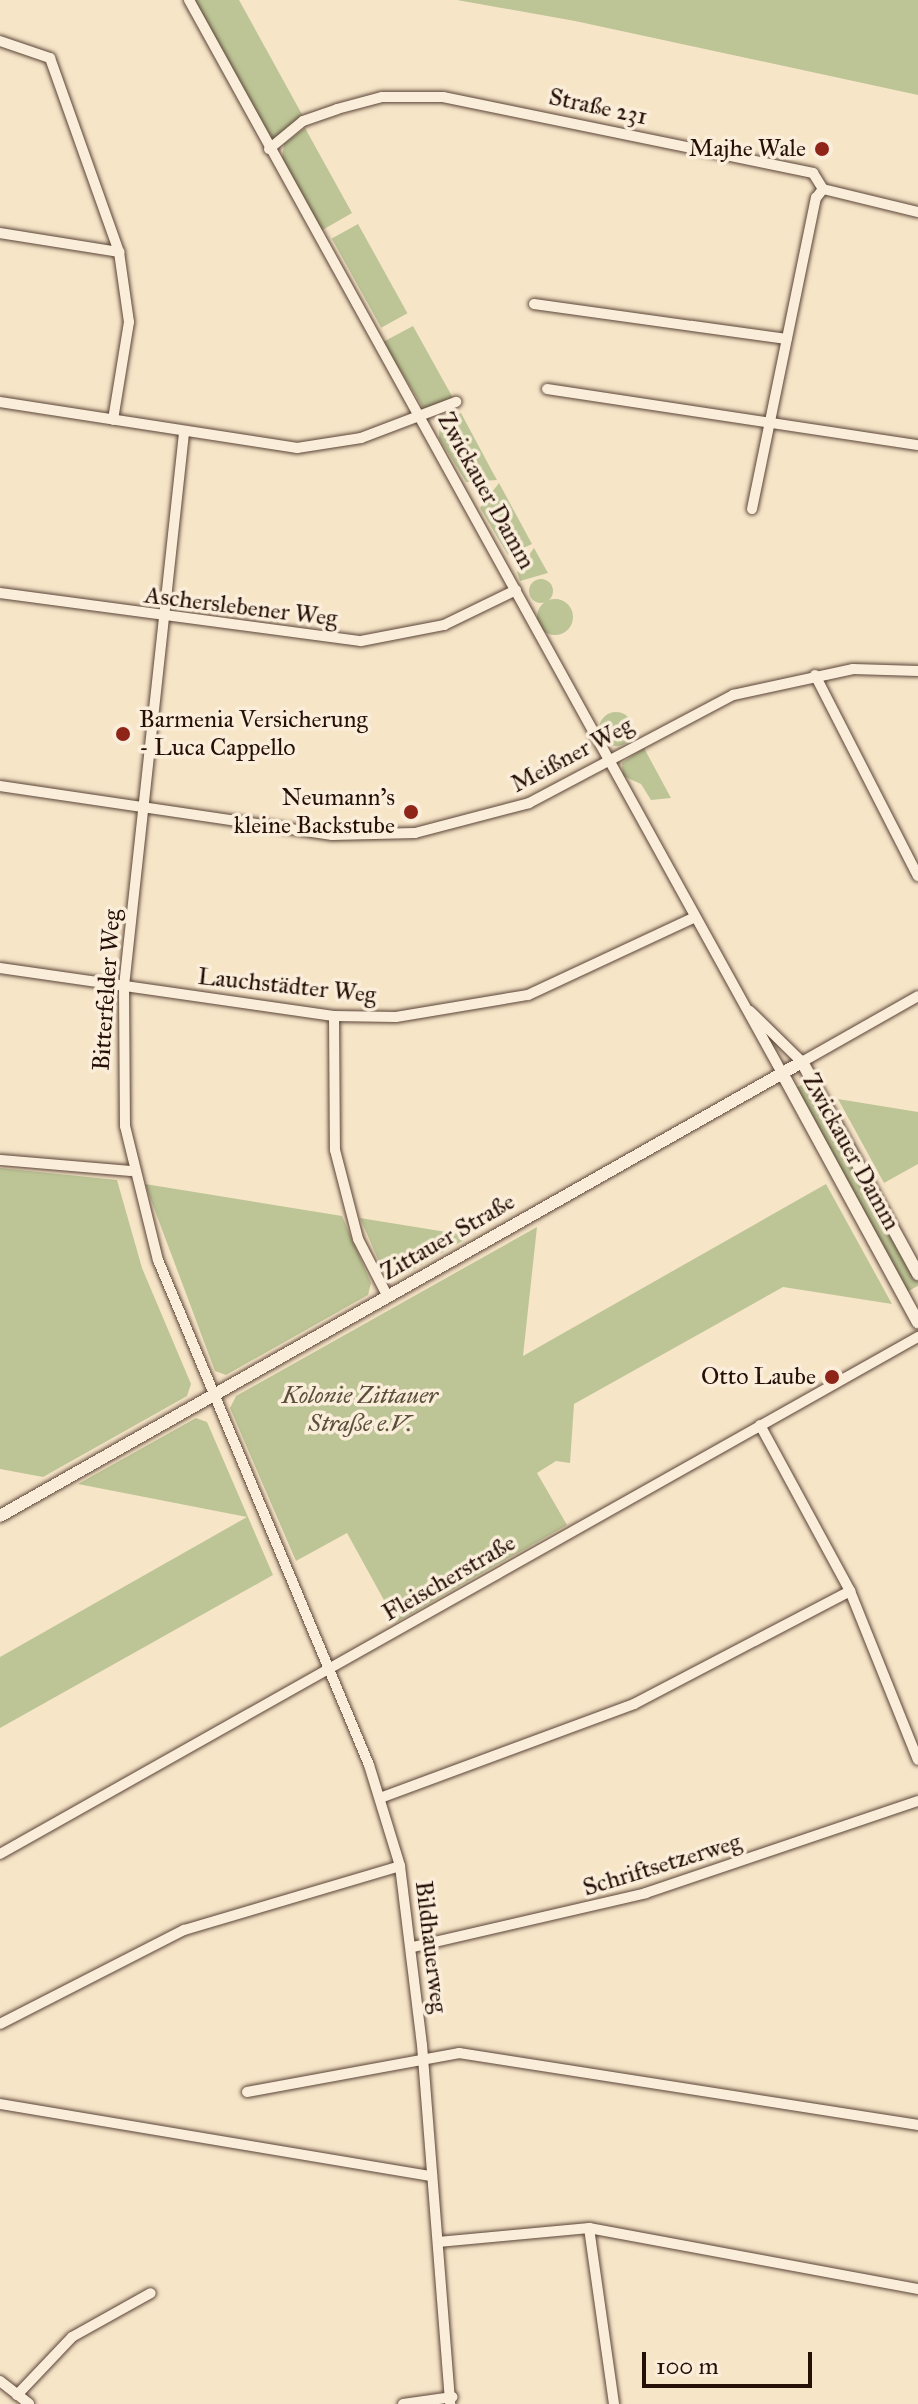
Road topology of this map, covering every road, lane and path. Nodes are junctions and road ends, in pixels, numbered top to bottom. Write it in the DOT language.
graph roads {
  1 [pos="189,0"];
  2 [pos="0,41"];
  3 [pos="269,149"];
  4 [pos="823,189"];
  5 [pos="918,212"];
  6 [pos="0,233"];
  7 [pos="119,252"];
  8 [pos="534,304"];
  9 [pos="787,339"];
  10 [pos="547,389"];
  11 [pos="0,402"];
  12 [pos="456,402"];
  13 [pos="421,419"];
  14 [pos="113,420"];
  15 [pos="771,423"];
  16 [pos="184,433"];
  17 [pos="918,445"];
  18 [pos="752,509"];
  19 [pos="516,590"];
  20 [pos="0,593"];
  21 [pos="163,618"];
  22 [pos="918,671"];
  23 [pos="815,675"];
  24 [pos="608,759"];
  25 [pos="0,786"];
  26 [pos="144,807"];
  27 [pos="918,876"];
  28 [pos="695,917"];
  29 [pos="0,968"];
  30 [pos="124,986"];
  31 [pos="918,996"];
  32 [pos="743,1005"];
  33 [pos="334,1016"];
  34 [pos="802,1062"];
  35 [pos="782,1073"];
  36 [pos="0,1160"];
  37 [pos="132,1171"];
  38 [pos="918,1274"];
  39 [pos="388,1297"];
  40 [pos="918,1322"];
  41 [pos="918,1337"];
  42 [pos="213,1396"];
  43 [pos="760,1425"];
  44 [pos="0,1516"];
  45 [pos="267,1526"];
  46 [pos="850,1591"];
  47 [pos="327,1670"];
  48 [pos="918,1760"];
  49 [pos="380,1798"];
  50 [pos="918,1801"];
  51 [pos="0,1854"];
  52 [pos="400,1866"];
  53 [pos="413,1947"];
  54 [pos="0,2024"];
  55 [pos="424,2057"];
  56 [pos="247,2092"];
  57 [pos="0,2104"];
  58 [pos="918,2125"];
  59 [pos="432,2176"];
  60 [pos="589,2228"];
  61 [pos="438,2242"];
  62 [pos="918,2289"];
  63 [pos="151,2293"];
  64 [pos="0,2381"];
  65 [pos="17,2395"];
  66 [pos="453,2402"];
  67 [pos="29,2404"];
  68 [pos="403,2404"];
  69 [pos="614,2404"];
  1 -- 3 [label="street, Zwickauer Damm"];
  2 -- 7 [label="street"];
  3 -- 4 [label="street, Straße 231"];
  3 -- 13 [label="street, Zwickauer Damm"];
  4 -- 5 [label="street, Straße 231"];
  4 -- 9 [label="street"];
  6 -- 7 [label="street"];
  7 -- 14 [label="street"];
  8 -- 9 [label="street"];
  9 -- 15 [label="street"];
  10 -- 15 [label="street"];
  11 -- 14 [label="street"];
  12 -- 13 [label="street"];
  13 -- 16 [label="street"];
  13 -- 19 [label="street, Zwickauer Damm"];
  14 -- 16 [label="street"];
  15 -- 17 [label="street"];
  15 -- 18 [label="street"];
  16 -- 21 [label="street, Bitterfelder Weg"];
  19 -- 21 [label="street, Ascherslebener Weg"];
  19 -- 24 [label="street, Zwickauer Damm"];
  20 -- 21 [label="street, Ascherslebener Weg"];
  21 -- 26 [label="street, Bitterfelder Weg"];
  22 -- 23 [label="street, Meißner Weg"];
  23 -- 24 [label="street, Meißner Weg"];
  23 -- 27 [label="street"];
  24 -- 26 [label="street, Meißner Weg"];
  24 -- 28 [label="street, Zwickauer Damm"];
  25 -- 26 [label="street, Meißner Weg"];
  26 -- 30 [label="street, Bitterfelder Weg"];
  28 -- 32 [label="street, Zwickauer Damm"];
  28 -- 33 [label="street, Lauchstädter Weg"];
  29 -- 30 [label="street, Lauchstädter Weg"];
  30 -- 33 [label="street, Lauchstädter Weg"];
  30 -- 37 [label="street, Bitterfelder Weg"];
  31 -- 34 [label="street, Zittauer Straße"];
  32 -- 34 [label="street, Zwickauer Damm"];
  32 -- 35 [label="street, Zwickauer Damm"];
  33 -- 39 [label="street"];
  34 -- 35 [label="street, Zittauer Straße"];
  34 -- 38 [label="street, Zwickauer Damm"];
  35 -- 39 [label="street, Zittauer Straße"];
  35 -- 40 [label="street, Zwickauer Damm"];
  36 -- 37 [label="street"];
  37 -- 42 [label="street, Bitterfelder Weg"];
  39 -- 42 [label="street, Zittauer Straße"];
  41 -- 43 [label="street, Fleischerstraße"];
  42 -- 44 [label="street, Zittauer Straße"];
  42 -- 45 [label="street, Bitterfelder Weg"];
  43 -- 46 [label="street"];
  43 -- 47 [label="street, Fleischerstraße"];
  45 -- 47 [label="street, Bildhauerweg"];
  46 -- 48 [label="street"];
  46 -- 49 [label="street"];
  47 -- 49 [label="street, Bildhauerweg"];
  47 -- 51 [label="street, Fleischerstraße"];
  49 -- 52 [label="street, Bildhauerweg"];
  50 -- 53 [label="street, Schriftsetzerweg"];
  52 -- 53 [label="street, Bildhauerweg"];
  52 -- 54 [label="street"];
  53 -- 55 [label="street, Bildhauerweg"];
  55 -- 56 [label="street"];
  55 -- 58 [label="street"];
  55 -- 59 [label="street, Bildhauerweg"];
  57 -- 59 [label="street"];
  59 -- 61 [label="street, Bildhauerweg"];
  60 -- 61 [label="street"];
  60 -- 62 [label="street"];
  60 -- 69 [label="street"];
  61 -- 66 [label="street, Bildhauerweg"];
  63 -- 65 [label="street"];
  64 -- 65 [label="street"];
  65 -- 67 [label="street"];
  66 -- 68 [label="street"];
}
